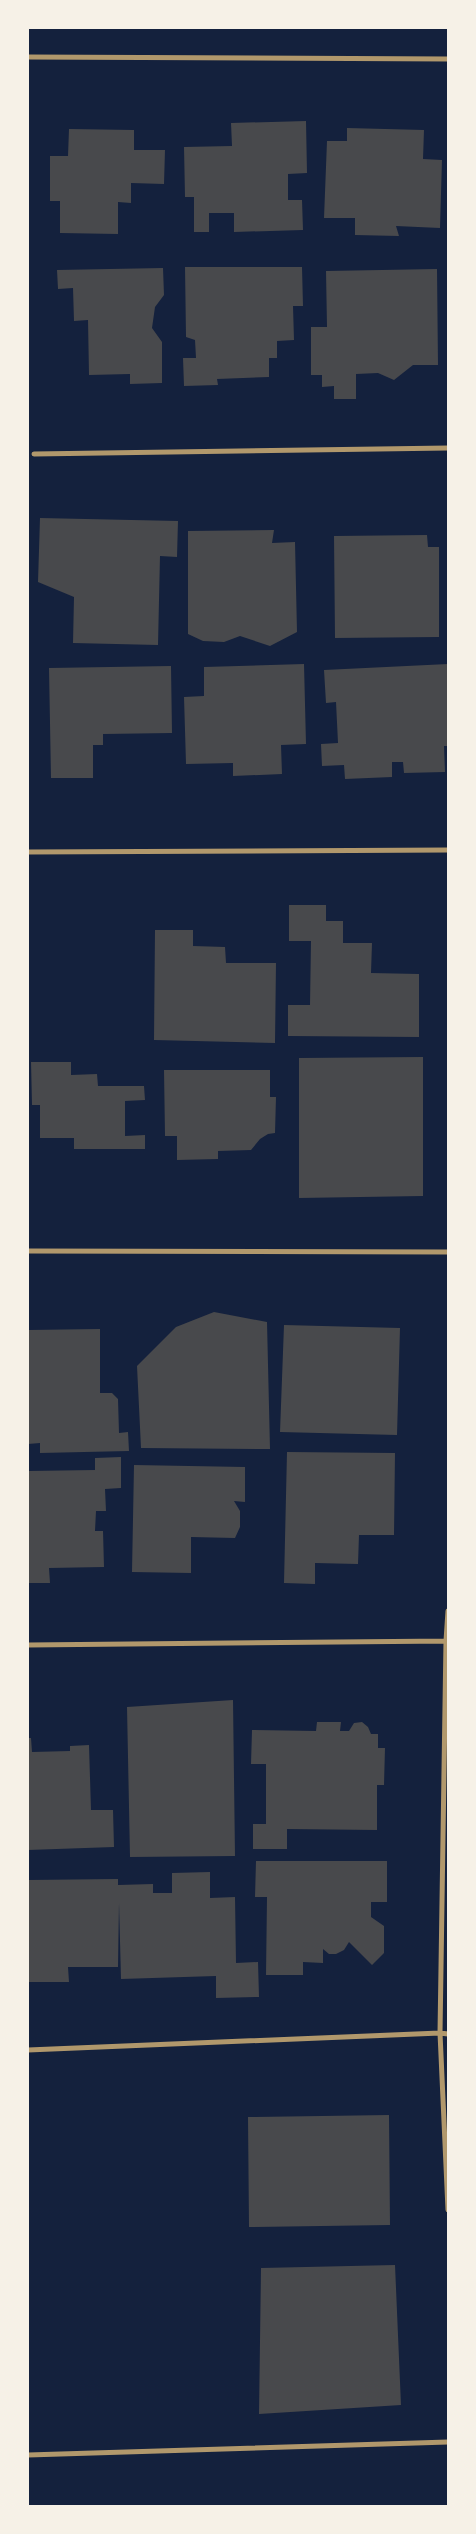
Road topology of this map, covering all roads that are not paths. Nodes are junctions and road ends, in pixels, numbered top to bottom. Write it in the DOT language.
graph roads {
  1 [pos="28,57"];
  2 [pos="448,59"];
  3 [pos="448,448"];
  4 [pos="34,454"];
  5 [pos="448,850"];
  6 [pos="28,852"];
  7 [pos="28,1251"];
  8 [pos="448,1252"];
  9 [pos="448,1612"];
  10 [pos="447,1640"];
  11 [pos="28,1646"];
  12 [pos="440,2034"];
  13 [pos="448,2034"];
  14 [pos="28,2050"];
  15 [pos="448,2210"];
  16 [pos="448,2442"];
  17 [pos="28,2455"];
  1 -- 2 [label="street"];
  3 -- 4 [label="street"];
  5 -- 6 [label="street"];
  7 -- 8 [label="street"];
  9 -- 10 [label="street"];
  10 -- 11 [label="street"];
  10 -- 12 [label="street"];
  12 -- 13 [label="street"];
  12 -- 14 [label="street"];
  12 -- 15 [label="street"];
  16 -- 17 [label="street"];
}
